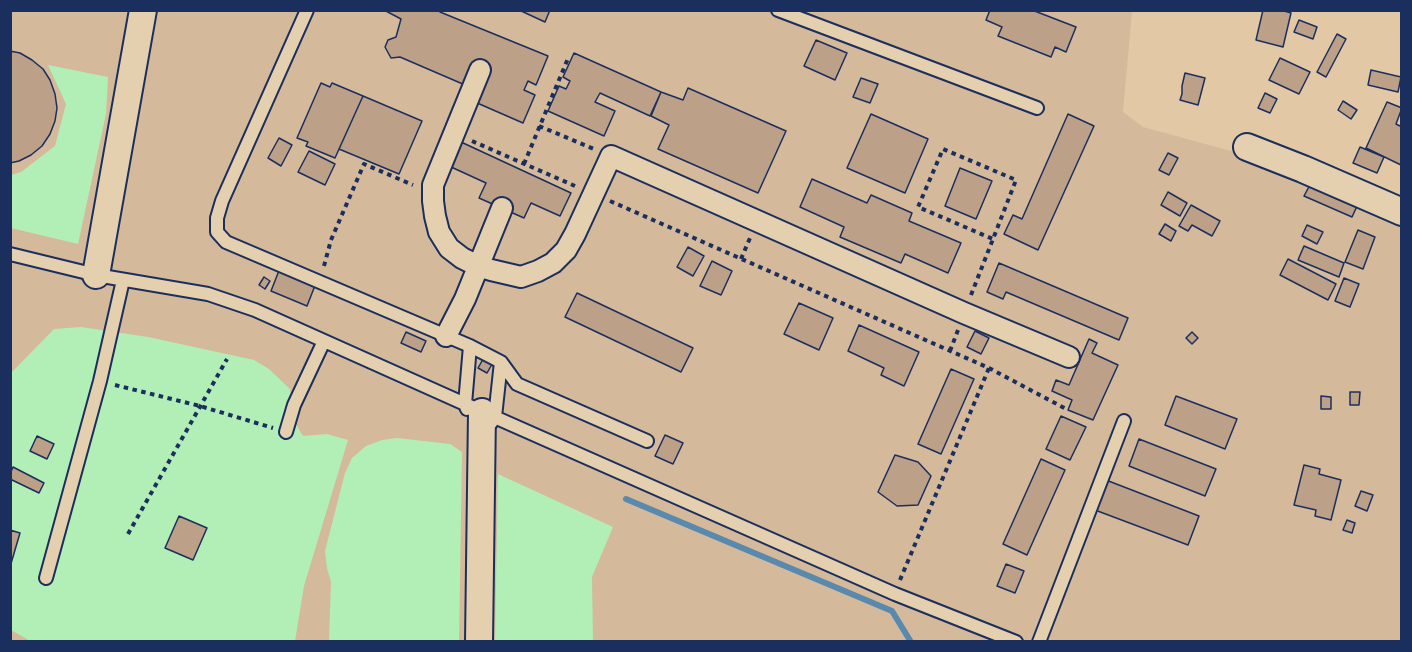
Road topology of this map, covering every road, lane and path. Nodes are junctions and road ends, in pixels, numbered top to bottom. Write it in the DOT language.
graph roads {
  1 [pos="143,10"];
  2 [pos="307,10"];
  3 [pos="778,10"];
  4 [pos="569,56"];
  5 [pos="480,70"];
  6 [pos="1037,108"];
  7 [pos="540,126"];
  8 [pos="454,133"];
  9 [pos="1247,147"];
  10 [pos="611,156"];
  11 [pos="524,164"];
  12 [pos="433,194"];
  13 [pos="593,194"];
  14 [pos="502,208"];
  15 [pos="1401,213"];
  16 [pos="993,239"];
  17 [pos="10,254"];
  18 [pos="478,266"];
  19 [pos="96,275"];
  20 [pos="123,280"];
  21 [pos="319,281"];
  22 [pos="964,313"];
  23 [pos="446,336"];
  24 [pos="324,341"];
  25 [pos="470,346"];
  26 [pos="950,351"];
  27 [pos="1068,357"];
  28 [pos="227,359"];
  29 [pos="501,362"];
  30 [pos="989,368"];
  31 [pos="100,381"];
  32 [pos="200,406"];
  33 [pos="1068,410"];
  34 [pos="481,411"];
  35 [pos="1124,421"];
  36 [pos="286,432"];
  37 [pos="647,441"];
  38 [pos="128,534"];
  39 [pos="46,578"];
  40 [pos="894,594"];
  41 [pos="479,642"];
  42 [pos="1016,642"];
  43 [pos="1039,642"];
  1 -- 19 [label="street"];
  2 -- 21 [label="lane"];
  3 -- 6 [label="lane"];
  4 -- 7 [label="path"];
  5 -- 8 [label="street"];
  7 -- 10 [label="path"];
  7 -- 11 [label="path"];
  8 -- 11 [label="path"];
  8 -- 12 [label="street"];
  9 -- 15 [label="street"];
  10 -- 13 [label="street"];
  10 -- 22 [label="street"];
  11 -- 13 [label="path"];
  12 -- 18 [label="street"];
  12 -- 21 [label="path"];
  13 -- 18 [label="street"];
  13 -- 26 [label="path"];
  14 -- 18 [label="street"];
  16 -- 16 [label="path"];
  16 -- 22 [label="path"];
  17 -- 19 [label="lane"];
  18 -- 23 [label="street"];
  19 -- 20 [label="lane"];
  20 -- 24 [label="lane"];
  20 -- 31 [label="lane"];
  21 -- 23 [label="lane"];
  22 -- 26 [label="path"];
  22 -- 27 [label="street"];
  23 -- 25 [label="lane"];
  24 -- 34 [label="lane"];
  24 -- 36 [label="lane"];
  25 -- 29 [label="lane"];
  25 -- 34 [label="lane"];
  26 -- 30 [label="path"];
  28 -- 32 [label="path"];
  29 -- 34 [label="lane"];
  29 -- 37 [label="lane"];
  30 -- 33 [label="path"];
  30 -- 40 [label="path"];
  31 -- 32 [label="path"];
  31 -- 39 [label="lane"];
  32 -- 36 [label="path"];
  32 -- 38 [label="path"];
  34 -- 40 [label="lane"];
  34 -- 41 [label="street"];
  35 -- 43 [label="lane"];
  40 -- 42 [label="lane"];
}
